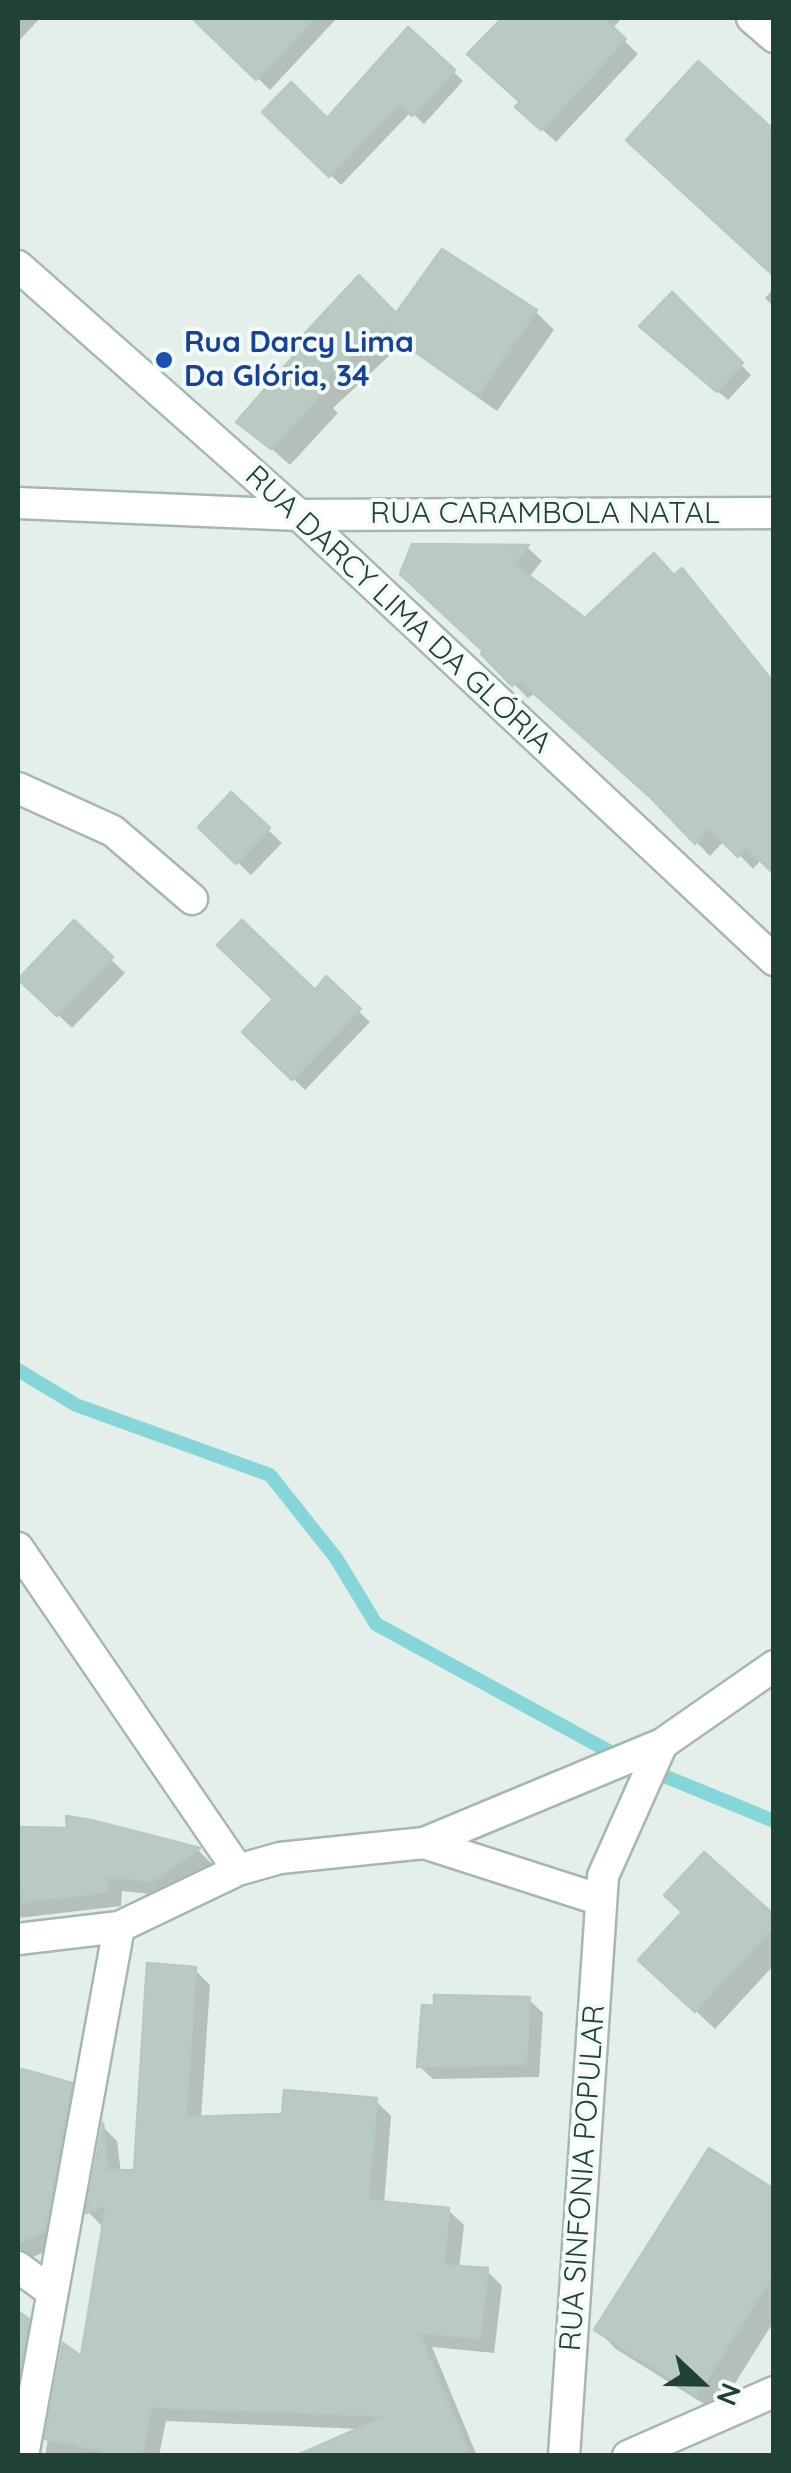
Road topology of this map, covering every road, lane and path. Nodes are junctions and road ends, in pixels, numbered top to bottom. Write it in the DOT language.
graph roads {
  1 [pos="752,18"];
  2 [pos="774,37"];
  3 [pos="18,266"];
  4 [pos="18,502"];
  5 [pos="774,513"];
  6 [pos="299,515"];
  7 [pos="18,788"];
  8 [pos="192,898"];
  9 [pos="774,960"];
  10 [pos="18,1548"];
  11 [pos="774,1666"];
  12 [pos="662,1744"];
  13 [pos="424,1842"];
  14 [pos="238,1870"];
  15 [pos="601,1900"];
  16 [pos="119,1927"];
  17 [pos="18,1938"];
  18 [pos="18,2267"];
  19 [pos="52,2292"];
  20 [pos="774,2392"];
  21 [pos="692,2442"];
  22 [pos="23,2456"];
  23 [pos="564,2456"];
  24 [pos="628,2456"];
  1 -- 2 [label="street"];
  3 -- 6 [label="street, RUA DARCY LIMA DA GLÓRIA"];
  4 -- 6 [label="street, RUA CARAMBOLA NATAL"];
  5 -- 6 [label="street, RUA CARAMBOLA NATAL"];
  6 -- 9 [label="street, RUA DARCY LIMA DA GLÓRIA"];
  7 -- 8 [label="street"];
  10 -- 14 [label="street"];
  11 -- 12 [label="street"];
  12 -- 13 [label="street"];
  12 -- 15 [label="street, RUA SINFONIA POPULAR"];
  13 -- 14 [label="street"];
  13 -- 15 [label="street"];
  14 -- 16 [label="street"];
  15 -- 23 [label="street, RUA SINFONIA POPULAR"];
  16 -- 17 [label="street"];
  16 -- 19 [label="street"];
  18 -- 19 [label="street"];
  19 -- 22 [label="street"];
  20 -- 21 [label="street"];
  21 -- 24 [label="street"];
}
